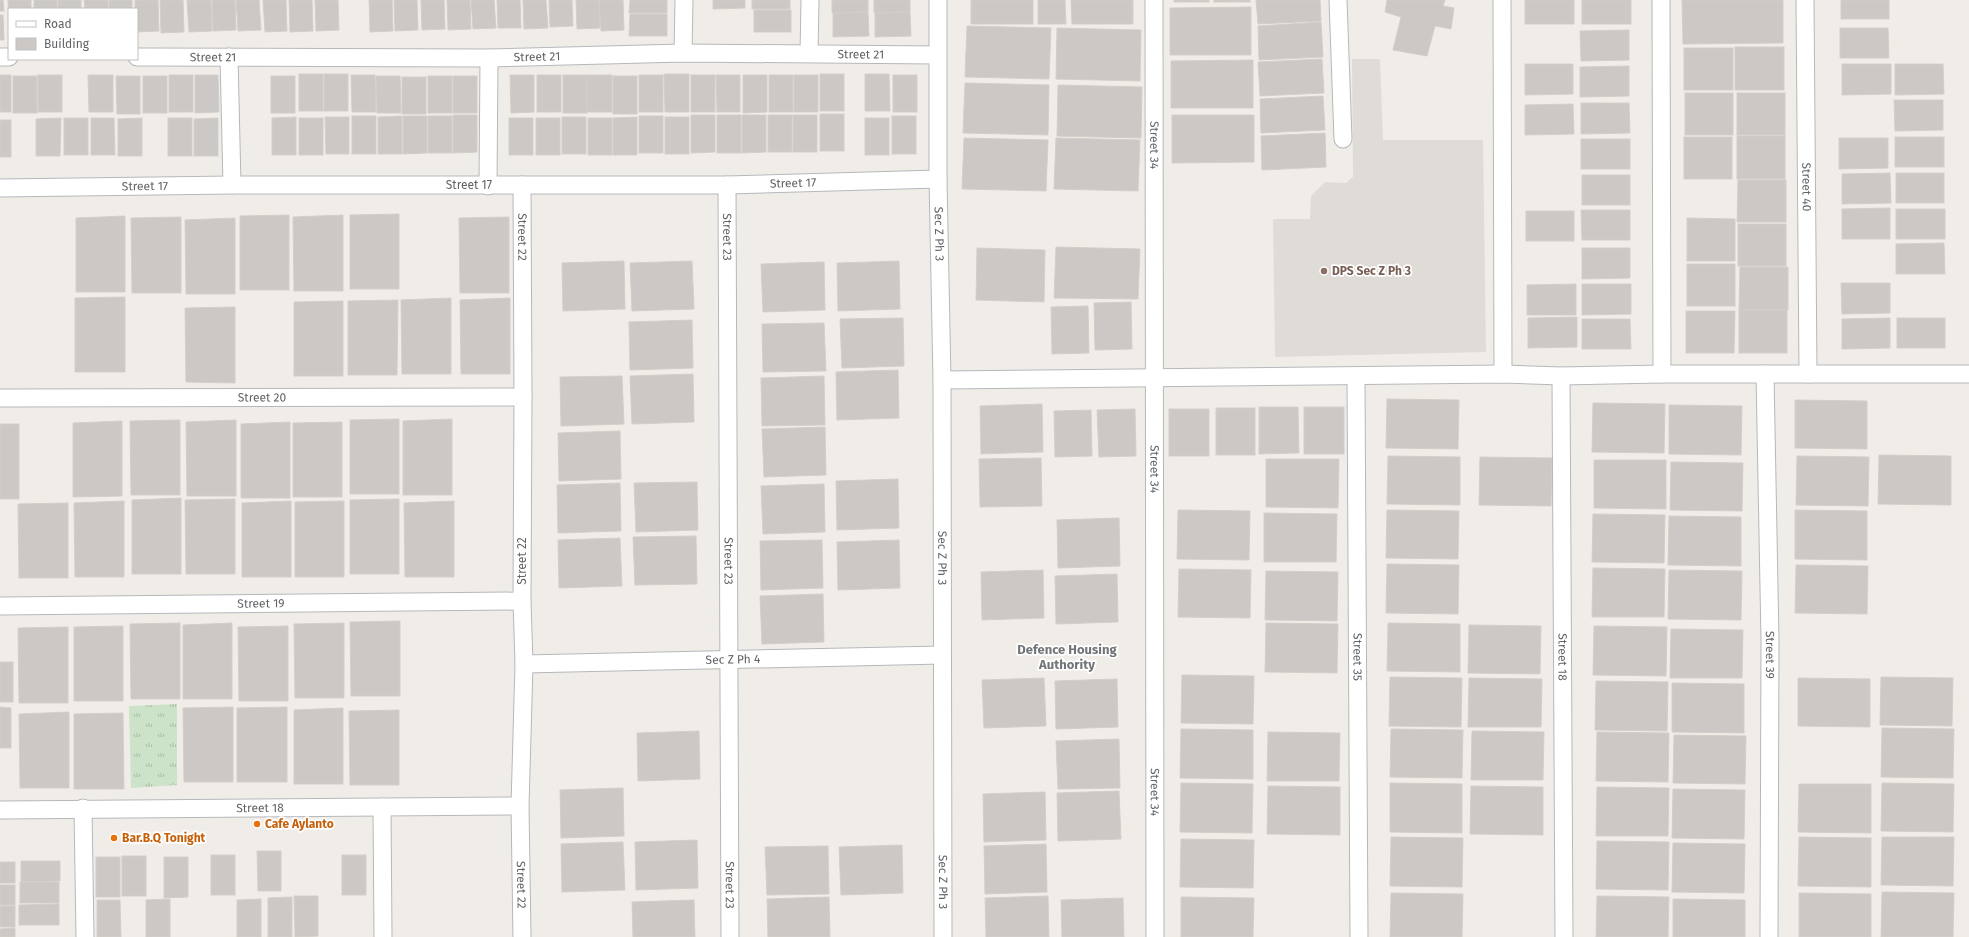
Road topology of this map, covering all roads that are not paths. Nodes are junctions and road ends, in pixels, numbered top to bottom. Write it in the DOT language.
graph roads {
  1 [pos="684,0"];
  2 [pos="810,0"];
  3 [pos="938,0"];
  4 [pos="1154,0"];
  5 [pos="1338,0"];
  6 [pos="1502,0"];
  7 [pos="1661,0"];
  8 [pos="1805,0"];
  9 [pos="683,53"];
  10 [pos="809,53"];
  11 [pos="937,54"];
  12 [pos="138,57"];
  13 [pos="229,57"];
  14 [pos="489,58"];
  15 [pos="1343,139"];
  16 [pos="938,179"];
  17 [pos="232,185"];
  18 [pos="522,185"];
  19 [pos="488,186"];
  20 [pos="727,186"];
  21 [pos="0,188"];
  22 [pos="1503,374"];
  23 [pos="1662,374"];
  24 [pos="1765,374"];
  25 [pos="1808,374"];
  26 [pos="1969,374"];
  27 [pos="1561,376"];
  28 [pos="1356,377"];
  29 [pos="1156,378"];
  30 [pos="942,380"];
  31 [pos="523,397"];
  32 [pos="0,398"];
  33 [pos="522,601"];
  34 [pos="0,606"];
  35 [pos="942,655"];
  36 [pos="730,659"];
  37 [pos="524,664"];
  38 [pos="520,806"];
  39 [pos="382,807"];
  40 [pos="82,808"];
  41 [pos="0,810"];
  42 [pos="85,937"];
  43 [pos="383,937"];
  44 [pos="522,937"];
  45 [pos="730,937"];
  46 [pos="943,937"];
  47 [pos="1155,937"];
  48 [pos="1359,937"];
  49 [pos="1564,937"];
  50 [pos="1769,937"];
  1 -- 9 [label="street"];
  2 -- 10 [label="street"];
  3 -- 11 [label="street, Sec Z Ph 3"];
  4 -- 29 [label="street, Street 34"];
  5 -- 15 [label="street"];
  6 -- 22 [label="street"];
  7 -- 23 [label="street"];
  8 -- 25 [label="street, Street 40"];
  9 -- 10 [label="street, Street 21"];
  9 -- 14 [label="street, Street 21"];
  10 -- 11 [label="street, Street 21"];
  11 -- 16 [label="street, Sec Z Ph 3"];
  12 -- 13 [label="street, Street 21"];
  13 -- 14 [label="street, Street 21"];
  13 -- 17 [label="street"];
  14 -- 19 [label="street"];
  16 -- 20 [label="street, Street 17"];
  16 -- 30 [label="street, Sec Z Ph 3"];
  17 -- 19 [label="street, Street 17"];
  17 -- 21 [label="street, Street 17"];
  18 -- 19 [label="street, Street 17"];
  18 -- 20 [label="street, Street 17"];
  18 -- 31 [label="street, Street 22"];
  20 -- 36 [label="street, Street 23"];
  22 -- 27 [label="street"];
  22 -- 28 [label="street"];
  23 -- 24 [label="street"];
  23 -- 27 [label="street"];
  24 -- 25 [label="street"];
  24 -- 50 [label="street, Street 39"];
  25 -- 26 [label="street"];
  27 -- 49 [label="street, Street 18"];
  28 -- 29 [label="street"];
  28 -- 48 [label="street, Street 35"];
  29 -- 30 [label="street"];
  29 -- 47 [label="street, Street 34"];
  30 -- 35 [label="street, Sec Z Ph 3"];
  31 -- 32 [label="street, Street 20"];
  31 -- 33 [label="street, Street 22"];
  33 -- 34 [label="street, Street 19"];
  33 -- 37 [label="street, Street 22"];
  35 -- 36 [label="street, Sec Z Ph 4"];
  35 -- 46 [label="street, Sec Z Ph 3"];
  36 -- 37 [label="street, Sec Z Ph 4"];
  36 -- 45 [label="street, Street 23"];
  37 -- 38 [label="street, Street 22"];
  38 -- 39 [label="street, Street 18"];
  38 -- 44 [label="street, Street 22"];
  39 -- 40 [label="street, Street 18"];
  39 -- 43 [label="street"];
  40 -- 41 [label="street, Street 18"];
  40 -- 42 [label="street"];
}
